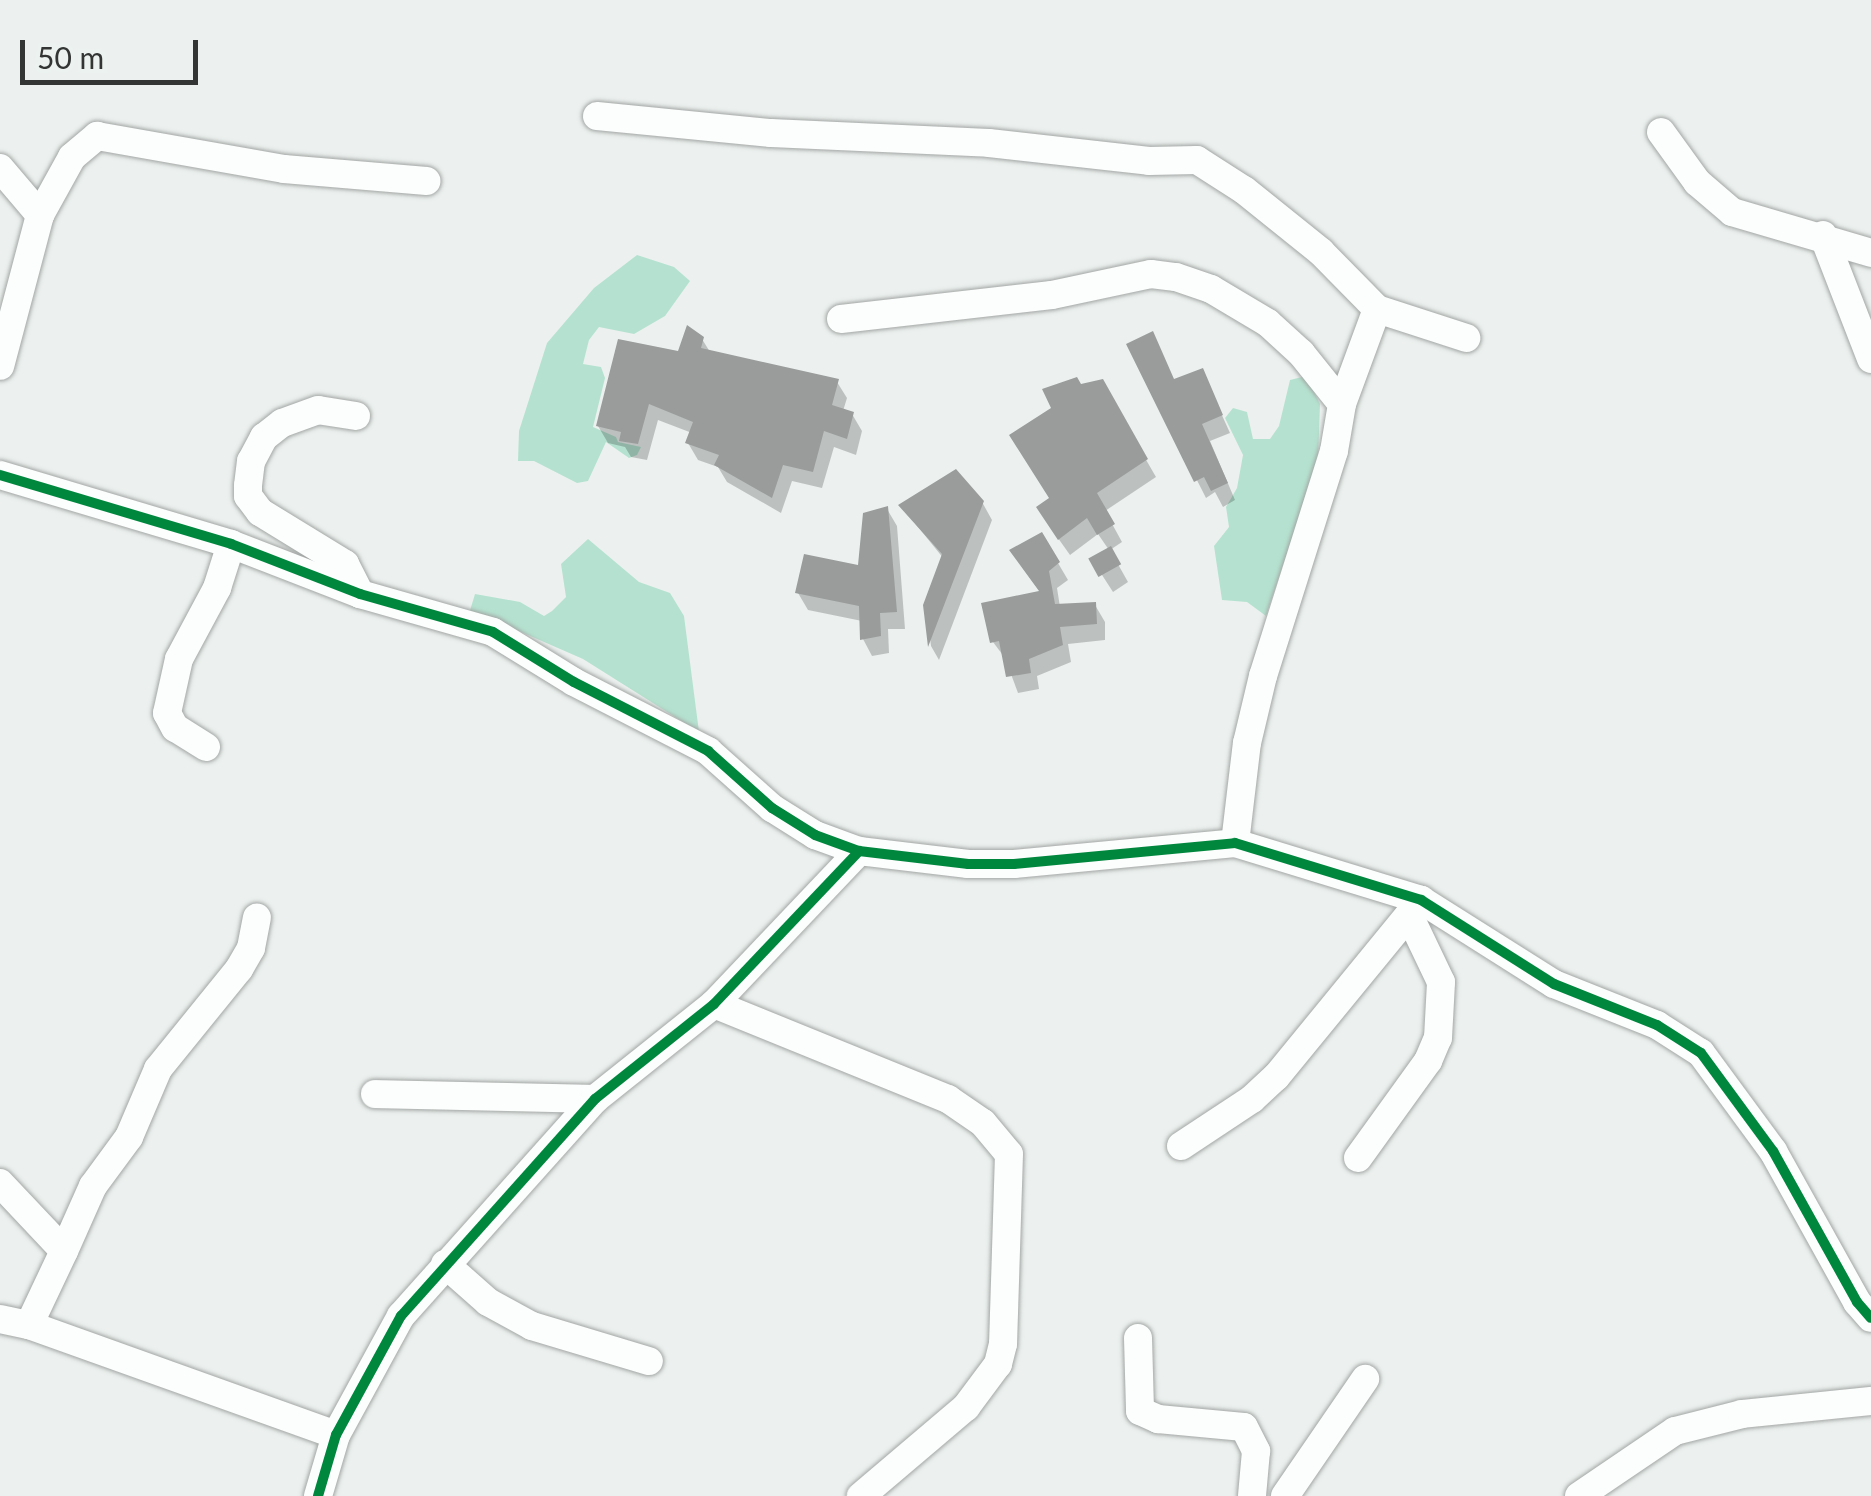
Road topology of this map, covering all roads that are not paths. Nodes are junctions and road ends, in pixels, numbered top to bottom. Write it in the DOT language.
graph roads {
  1 [pos="597,116"];
  2 [pos="1661,132"];
  3 [pos="0,168"];
  4 [pos="426,181"];
  5 [pos="40,214"];
  6 [pos="1822,235"];
  7 [pos="1871,252"];
  8 [pos="1376,308"];
  9 [pos="841,319"];
  10 [pos="1466,338"];
  11 [pos="1871,359"];
  12 [pos="0,366"];
  13 [pos="1342,404"];
  14 [pos="356,416"];
  15 [pos="0,452"];
  16 [pos="0,474"];
  17 [pos="48,488"];
  18 [pos="232,544"];
  19 [pos="360,594"];
  20 [pos="206,748"];
  21 [pos="1235,843"];
  22 [pos="859,851"];
  23 [pos="1415,908"];
  24 [pos="257,918"];
  25 [pos="714,1004"];
  26 [pos="374,1094"];
  27 [pos="595,1099"];
  28 [pos="1181,1146"];
  29 [pos="1358,1158"];
  30 [pos="0,1182"];
  31 [pos="64,1251"];
  32 [pos="445,1264"];
  33 [pos="1871,1318"];
  34 [pos="0,1319"];
  35 [pos="30,1324"];
  36 [pos="1138,1338"];
  37 [pos="648,1361"];
  38 [pos="1365,1379"];
  39 [pos="1871,1401"];
  40 [pos="336,1435"];
  41 [pos="318,1496"];
  42 [pos="861,1496"];
  43 [pos="1252,1496"];
  44 [pos="1285,1496"];
  45 [pos="1580,1496"];
  1 -- 8 [label="street"];
  2 -- 6 [label="street"];
  3 -- 5 [label="street"];
  4 -- 5 [label="street"];
  5 -- 12 [label="street"];
  6 -- 7 [label="street"];
  6 -- 11 [label="street"];
  8 -- 10 [label="street"];
  8 -- 13 [label="street"];
  9 -- 13 [label="street"];
  13 -- 21 [label="street"];
  14 -- 19 [label="street"];
  15 -- 17 [label="street"];
  16 -- 17 [label="street"];
  17 -- 18 [label="street"];
  18 -- 19 [label="street"];
  18 -- 20 [label="street"];
  19 -- 22 [label="street"];
  21 -- 22 [label="street"];
  21 -- 23 [label="street"];
  22 -- 25 [label="street"];
  23 -- 28 [label="street"];
  23 -- 29 [label="street"];
  23 -- 33 [label="street"];
  24 -- 31 [label="street"];
  25 -- 27 [label="street"];
  25 -- 42 [label="street"];
  26 -- 27 [label="street"];
  27 -- 32 [label="street"];
  30 -- 31 [label="street"];
  31 -- 35 [label="street"];
  32 -- 37 [label="street"];
  32 -- 40 [label="street"];
  34 -- 35 [label="street"];
  35 -- 40 [label="street"];
  36 -- 43 [label="street"];
  38 -- 44 [label="street"];
  39 -- 45 [label="street"];
  40 -- 41 [label="street"];
}
